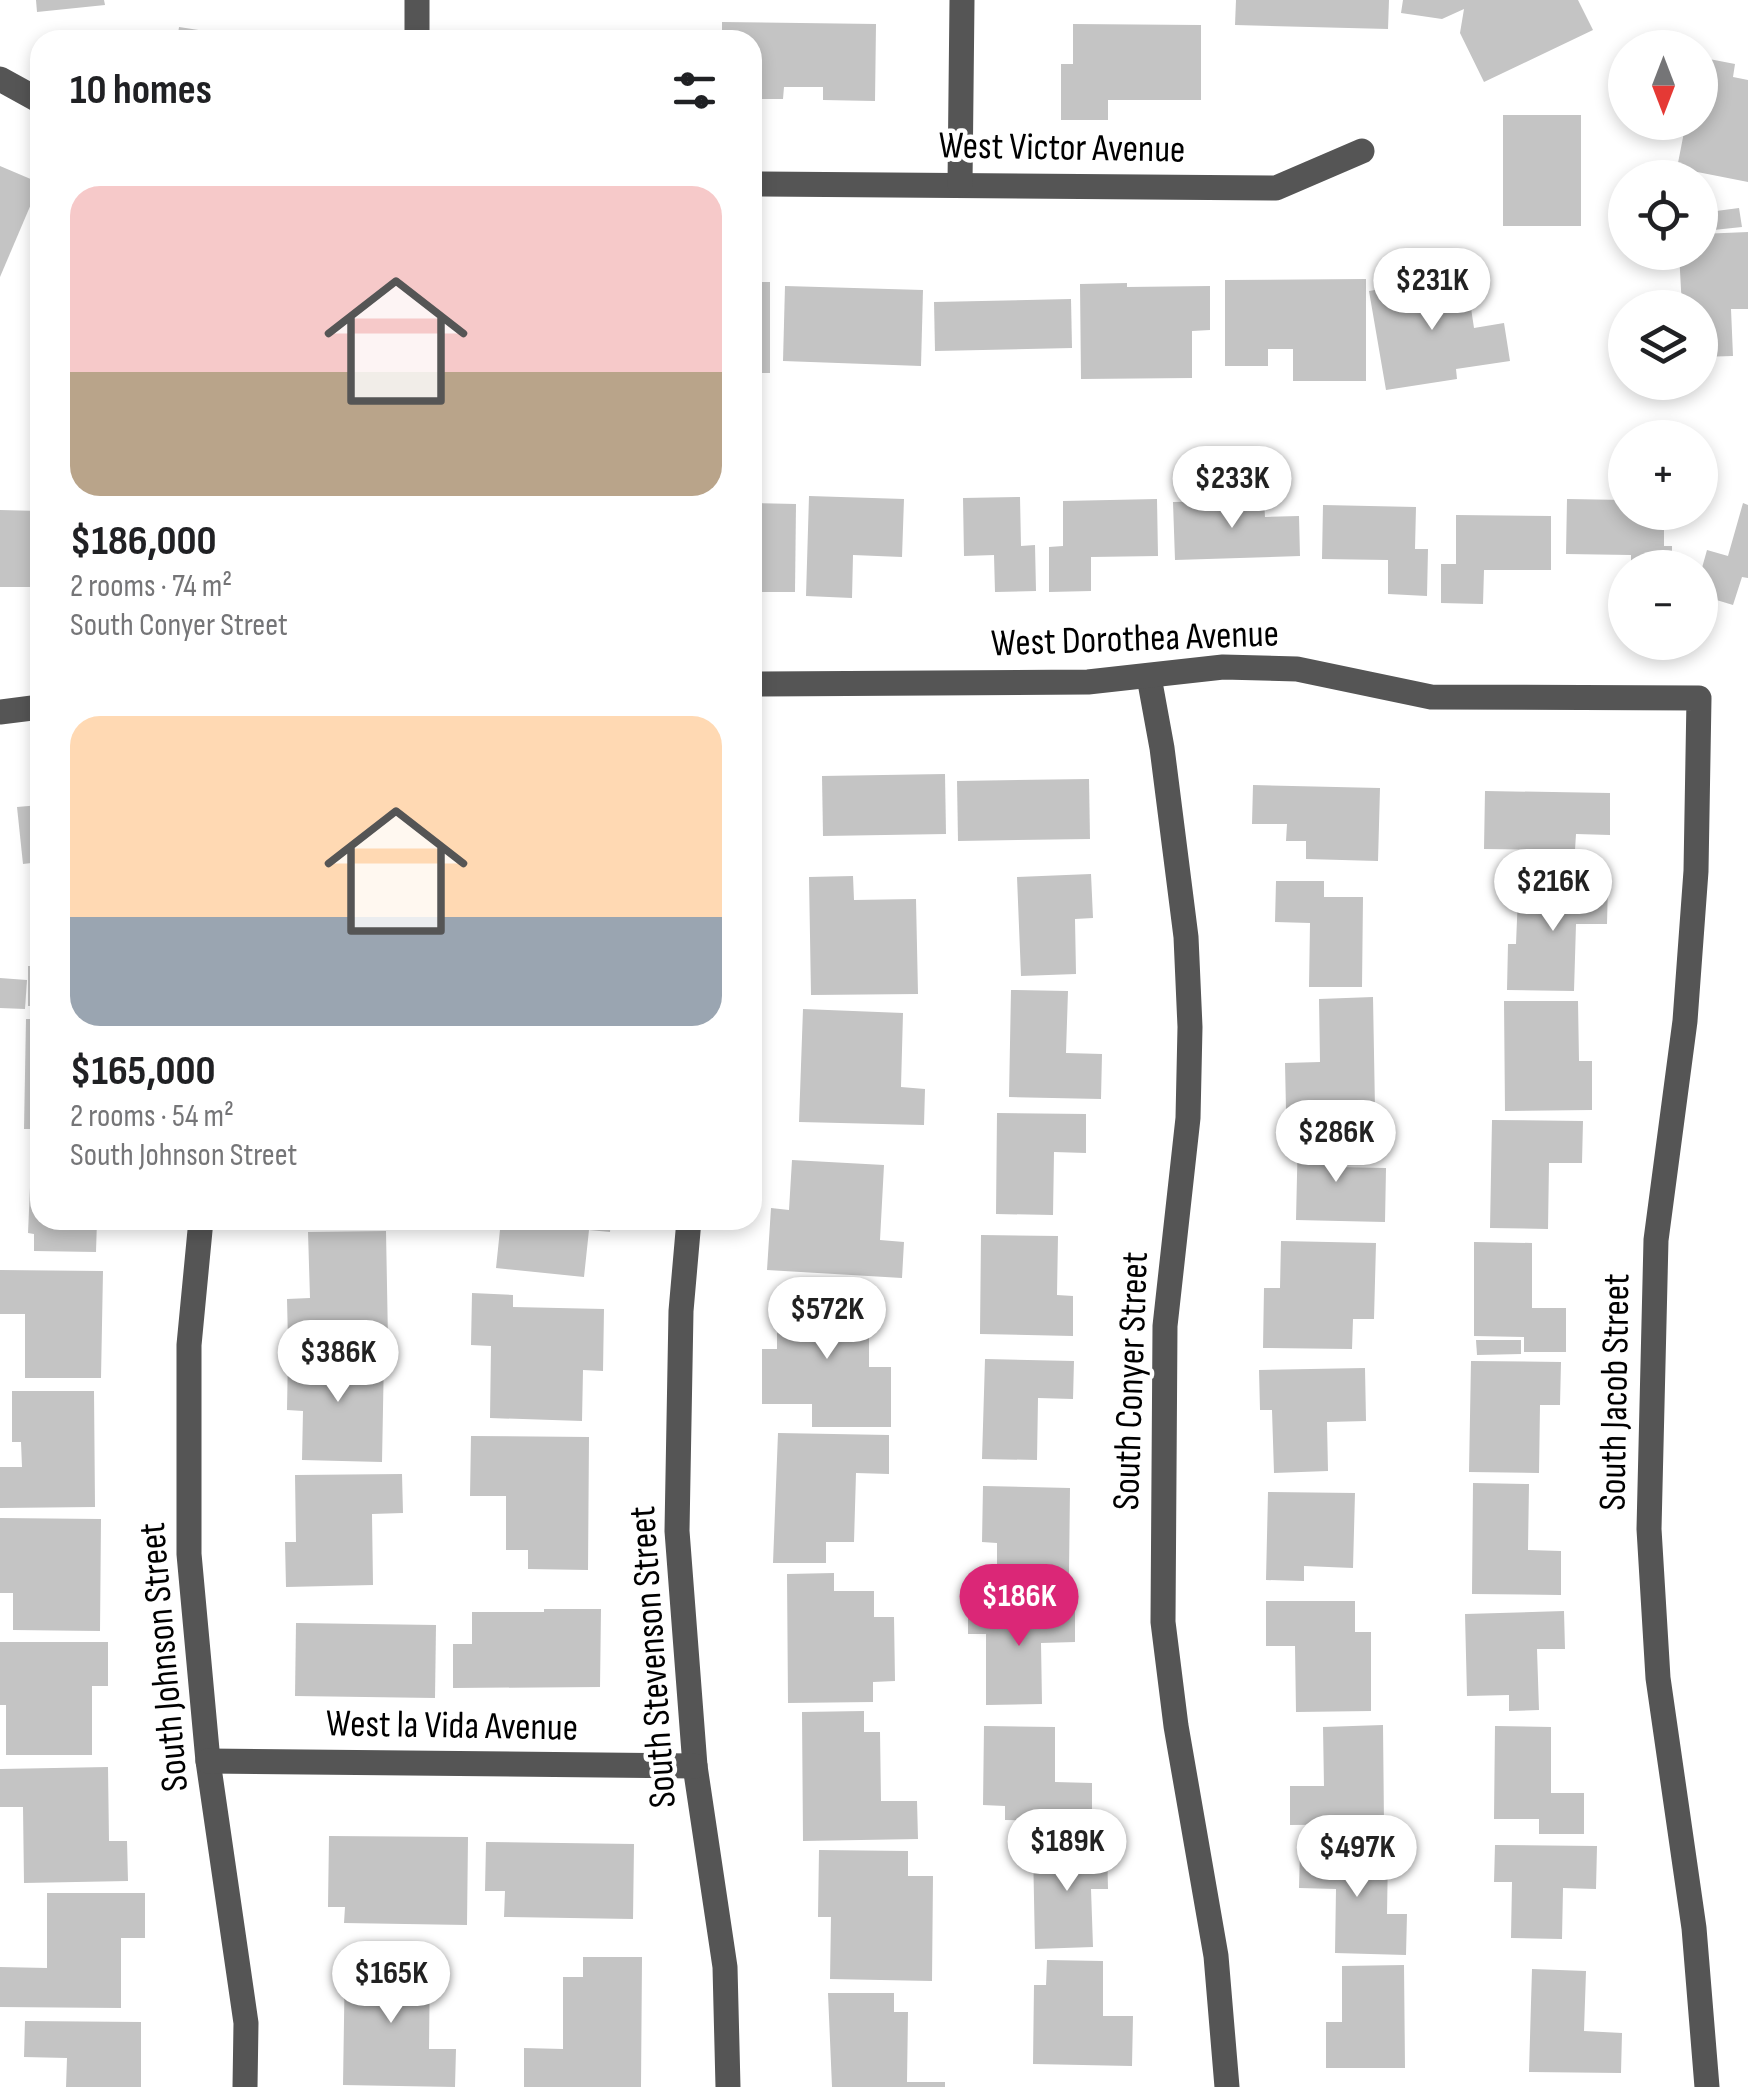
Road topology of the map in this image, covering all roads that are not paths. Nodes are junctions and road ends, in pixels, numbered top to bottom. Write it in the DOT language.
graph roads {
  1 [pos="417,0"];
  2 [pos="962,0"];
  3 [pos="417,30"];
  4 [pos="0,79"];
  5 [pos="30,96"];
  6 [pos="1362,151"];
  7 [pos="762,184"];
  8 [pos="960,184"];
  9 [pos="1149,678"];
  10 [pos="762,684"];
  11 [pos="1698,698"];
  12 [pos="30,708"];
  13 [pos="0,712"];
  14 [pos="201,1230"];
  15 [pos="689,1230"];
  16 [pos="208,1762"];
  17 [pos="696,1766"];
  18 [pos="245,2087"];
  19 [pos="728,2087"];
  20 [pos="1228,2087"];
  21 [pos="1707,2087"];
  1 -- 3 [label="street"];
  2 -- 8 [label="street"];
  4 -- 5 [label="street"];
  6 -- 8 [label="street, West Victor Avenue"];
  7 -- 8 [label="street, West Victor Avenue"];
  9 -- 10 [label="street, West Dorothea Avenue"];
  9 -- 11 [label="street, West Dorothea Avenue"];
  9 -- 20 [label="street, South Conyer Street"];
  11 -- 21 [label="street, South Jacob Street"];
  12 -- 13 [label="street"];
  14 -- 16 [label="street, South Johnson Street"];
  15 -- 17 [label="street, South Stevenson Street"];
  16 -- 17 [label="street, West la Vida Avenue"];
  16 -- 18 [label="street, South Johnson Street"];
  17 -- 19 [label="street, South Stevenson Street"];
}
